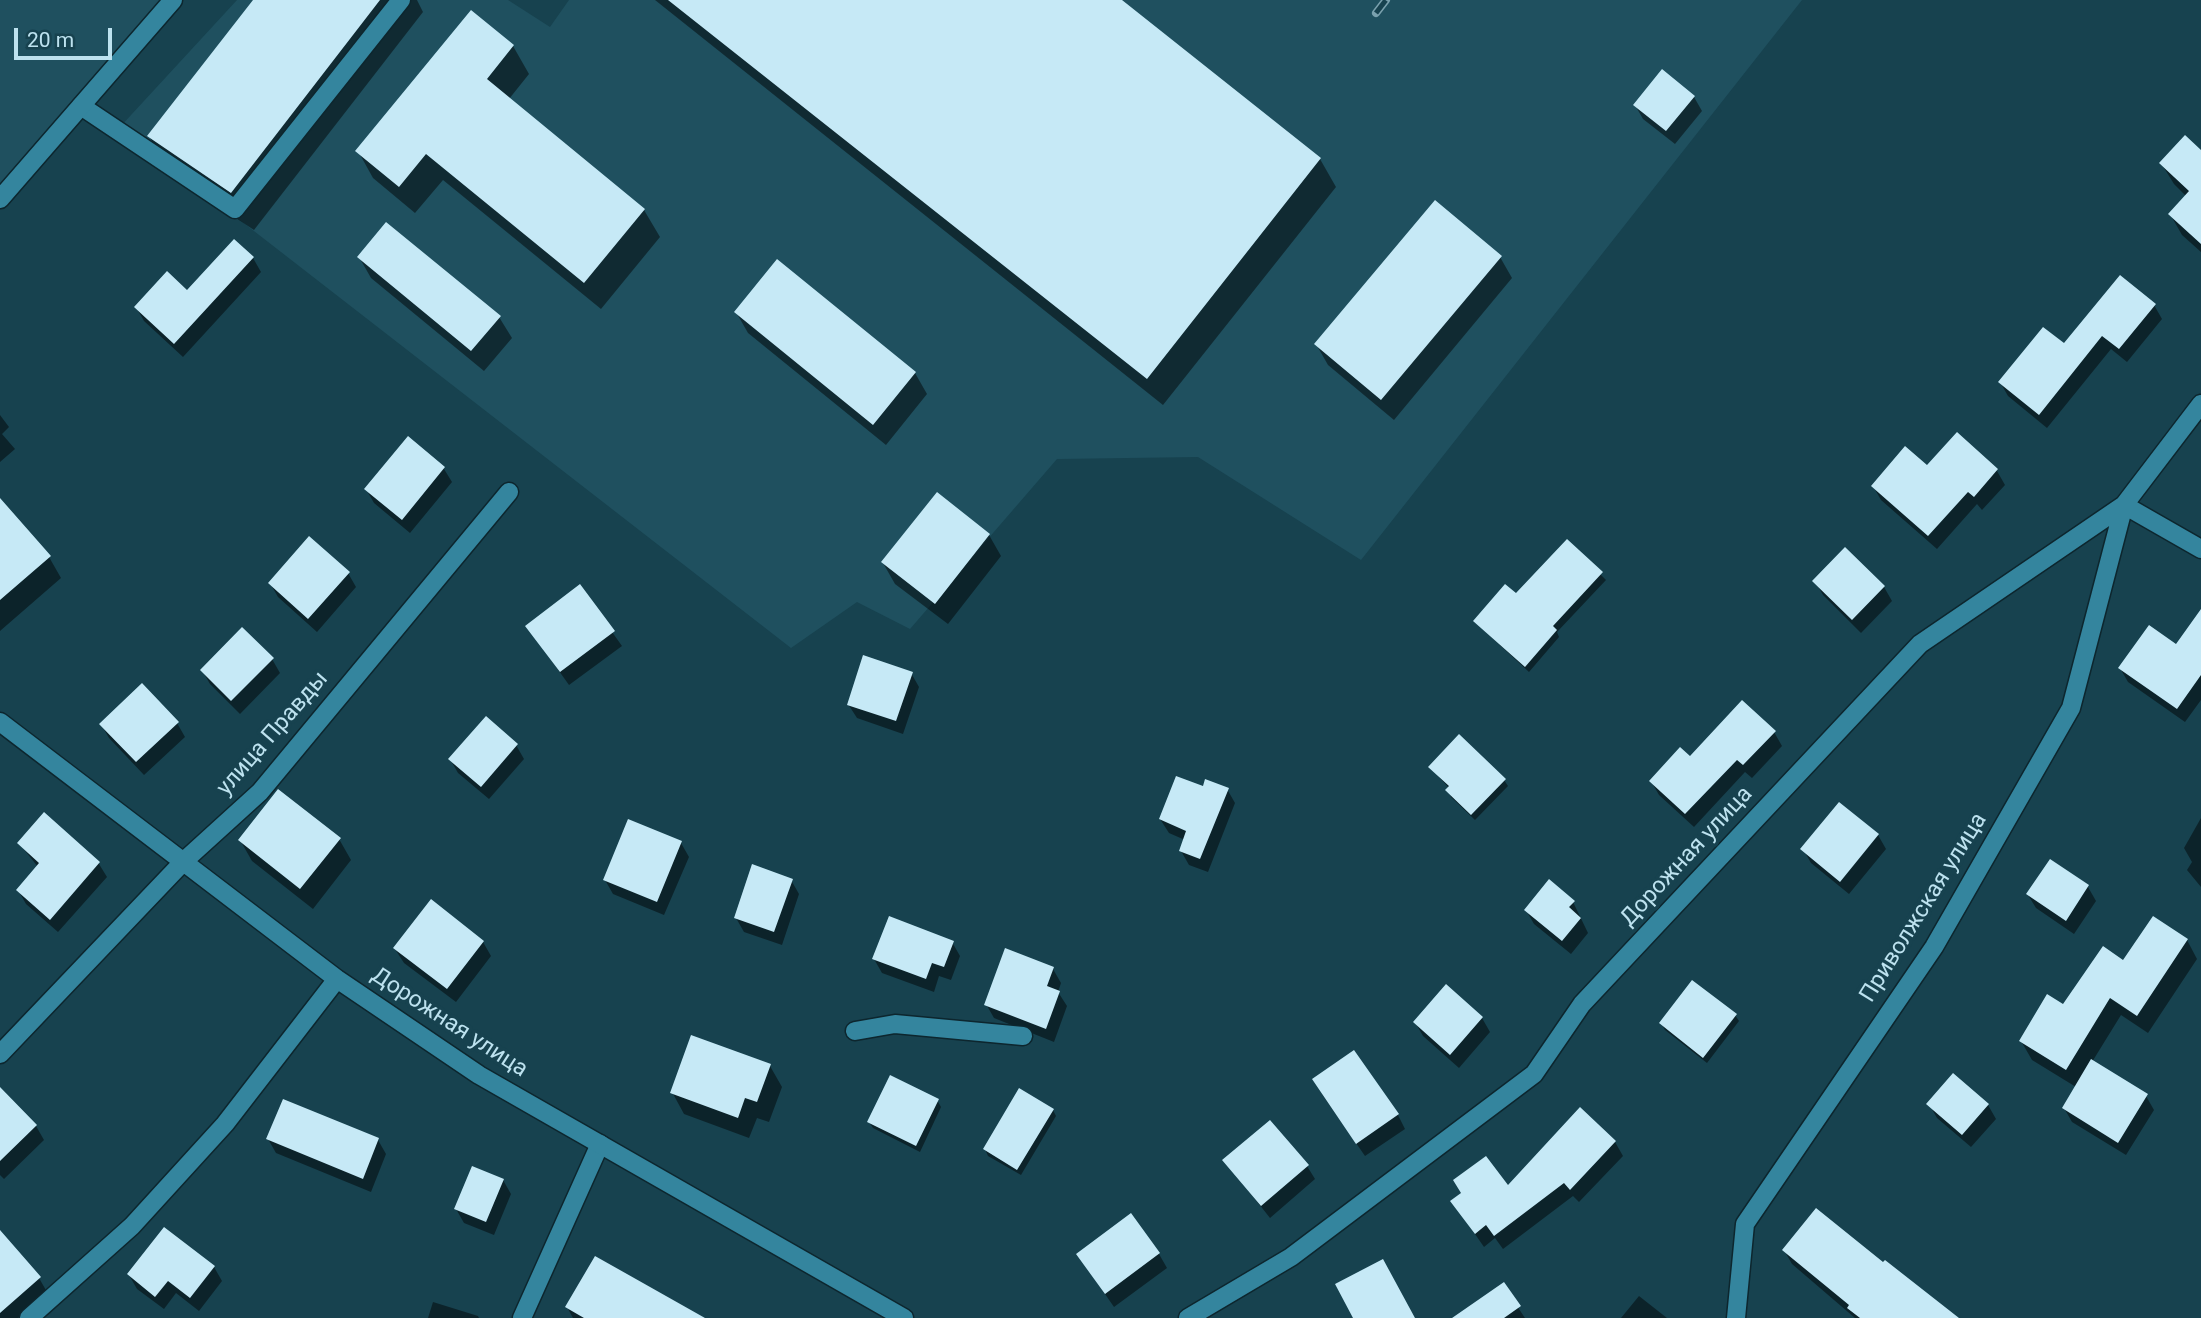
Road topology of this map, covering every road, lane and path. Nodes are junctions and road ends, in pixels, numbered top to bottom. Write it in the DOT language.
graph roads {
  1 [pos="173,0"];
  2 [pos="401,0"];
  3 [pos="81,106"];
  4 [pos="0,199"];
  5 [pos="2201,404"];
  6 [pos="509,492"];
  7 [pos="2124,505"];
  8 [pos="2201,549"];
  9 [pos="0,722"];
  10 [pos="184,861"];
  11 [pos="337,979"];
  12 [pos="855,1031"];
  13 [pos="1023,1036"];
  14 [pos="0,1054"];
  15 [pos="600,1144"];
  16 [pos="29,1318"];
  17 [pos="522,1318"];
  18 [pos="904,1318"];
  19 [pos="1188,1318"];
  20 [pos="1736,1318"];
  1 -- 3 [label="street"];
  2 -- 3 [label="street"];
  3 -- 4 [label="street"];
  5 -- 7 [label="street, Дорожная улица"];
  6 -- 10 [label="street, улица Правды"];
  7 -- 8 [label="street"];
  7 -- 19 [label="street, Дорожная улица"];
  7 -- 20 [label="street, Приволжская улица"];
  9 -- 10 [label="street, Дорожная улица"];
  10 -- 11 [label="street, Дорожная улица"];
  10 -- 14 [label="street, улица Правды"];
  11 -- 15 [label="street, Дорожная улица"];
  11 -- 16 [label="street"];
  12 -- 13 [label="street"];
  15 -- 17 [label="street"];
  15 -- 18 [label="street, Дорожная улица"];
}
